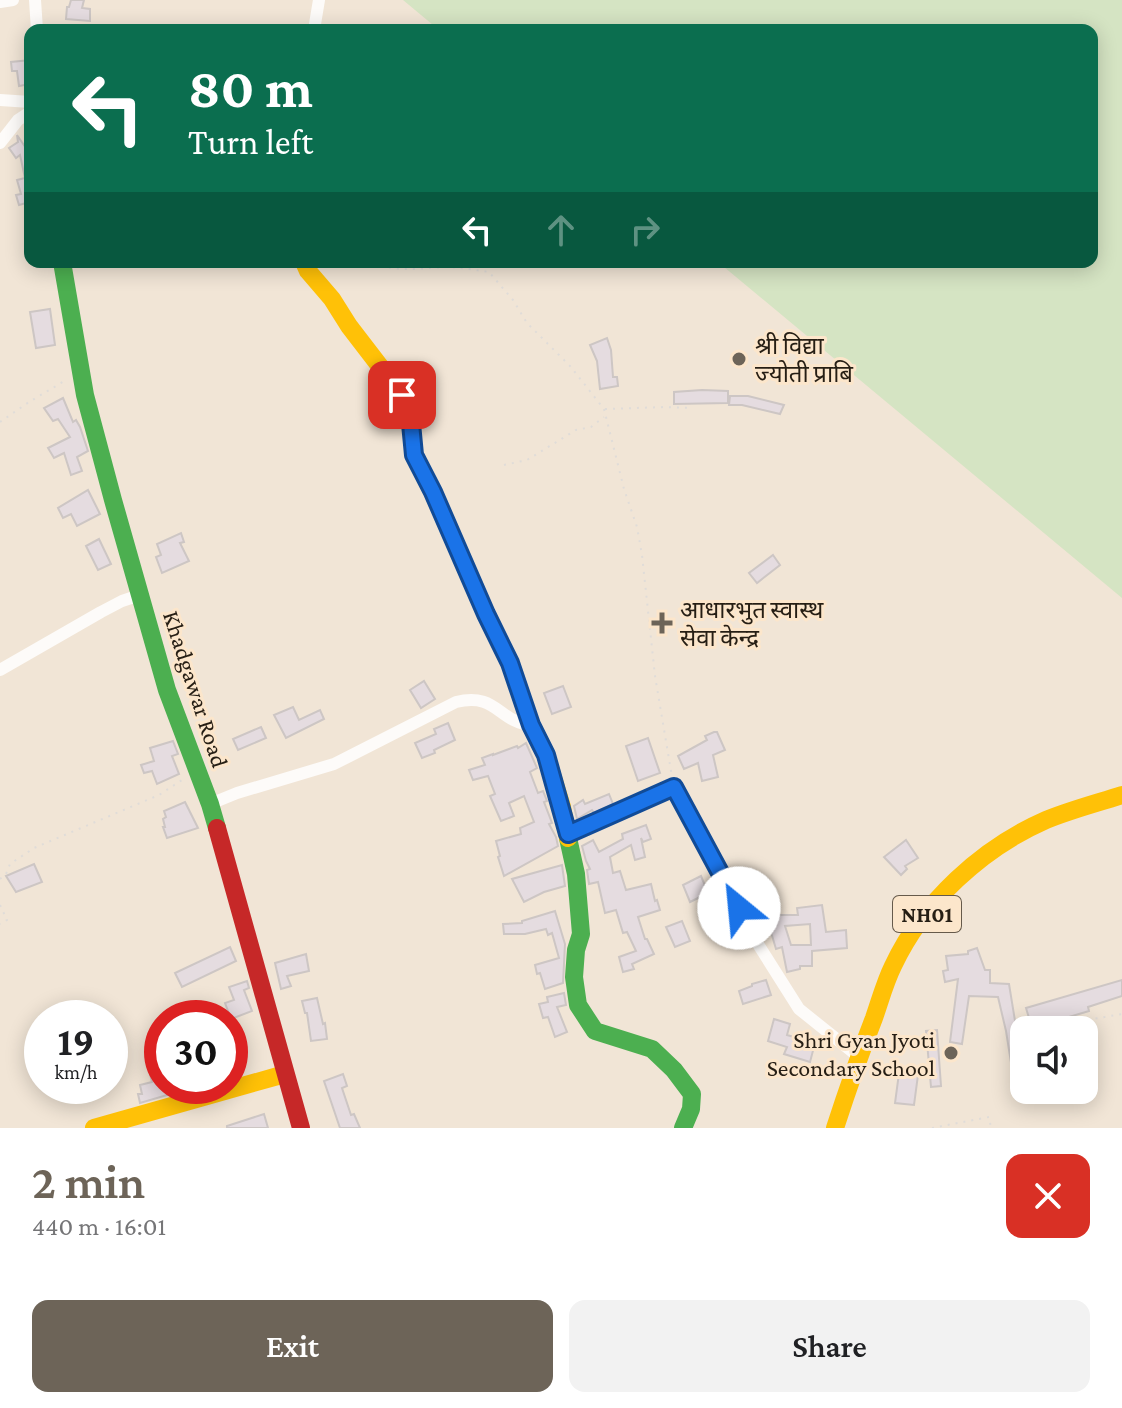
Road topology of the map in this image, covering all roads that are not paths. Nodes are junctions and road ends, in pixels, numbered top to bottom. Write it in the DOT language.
graph roads {
  1 [pos="13,0"];
  2 [pos="35,0"];
  3 [pos="319,0"];
  4 [pos="0,2"];
  5 [pos="37,24"];
  6 [pos="315,24"];
  7 [pos="0,100"];
  8 [pos="24,102"];
  9 [pos="24,116"];
  10 [pos="0,143"];
  11 [pos="63,268"];
  12 [pos="307,268"];
  13 [pos="140,595"];
  14 [pos="0,670"];
  15 [pos="531,725"];
  16 [pos="1122,795"];
  17 [pos="210,804"];
  18 [pos="568,834"];
  19 [pos="859,1057"];
  20 [pos="285,1074"];
  21 [pos="94,1128"];
  22 [pos="301,1128"];
  23 [pos="683,1128"];
  24 [pos="835,1128"];
  1 -- 4 [label="street"];
  2 -- 5 [label="street"];
  3 -- 6 [label="street"];
  7 -- 8 [label="street"];
  9 -- 10 [label="street"];
  11 -- 13 [label="main road, Khadgawar Road"];
  12 -- 15 [label="main road"];
  13 -- 14 [label="street"];
  13 -- 17 [label="main road, Khadgawar Road"];
  15 -- 17 [label="street"];
  15 -- 18 [label="main road"];
  16 -- 19 [label="main road, NH01"];
  17 -- 20 [label="main road, Khadgawar Road"];
  18 -- 19 [label="street"];
  18 -- 23 [label="main road"];
  19 -- 24 [label="main road, NH01"];
  20 -- 21 [label="main road"];
  20 -- 22 [label="main road, Khadgawar Road"];
}
